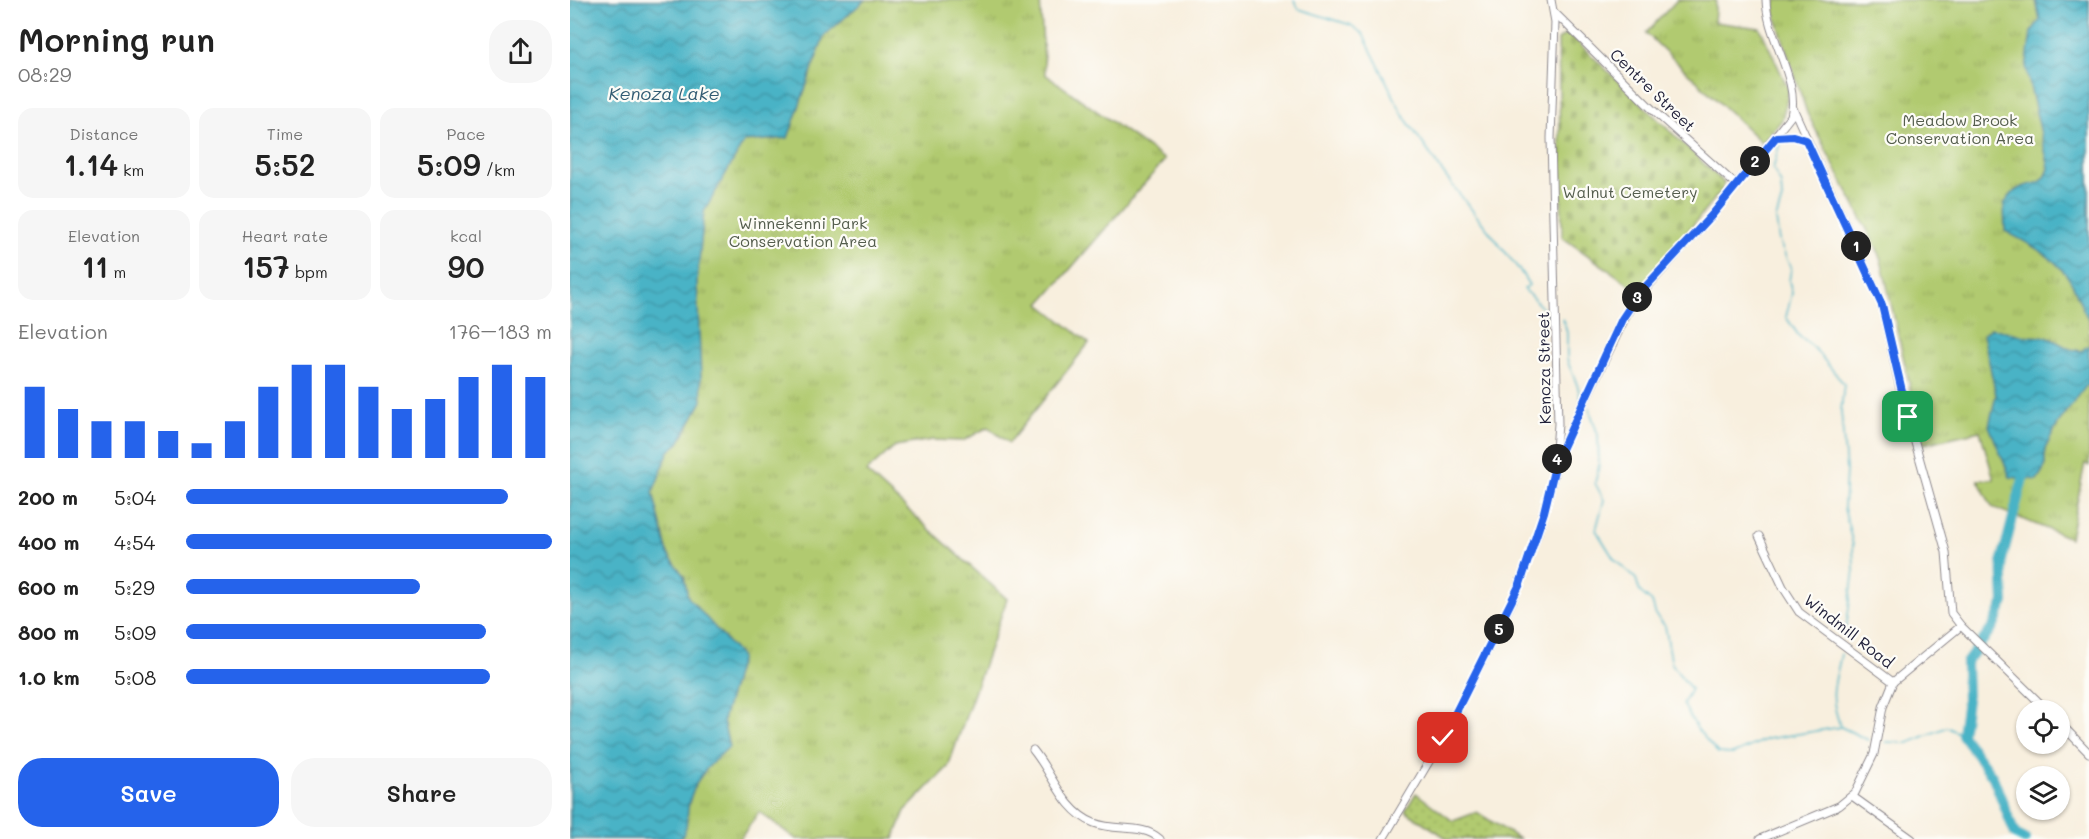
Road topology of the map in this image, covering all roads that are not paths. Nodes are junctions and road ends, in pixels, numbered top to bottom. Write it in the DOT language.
graph roads {
  1 [pos="1551,0"];
  2 [pos="1766,0"];
  3 [pos="1554,12"];
  4 [pos="1793,108"];
  5 [pos="1776,137"];
  6 [pos="1806,140"];
  7 [pos="1735,184"];
  8 [pos="1556,462"];
  9 [pos="1759,536"];
  10 [pos="1961,626"];
  11 [pos="1893,682"];
  12 [pos="2037,700"];
  13 [pos="2070,733"];
  14 [pos="1033,750"];
  15 [pos="2089,753"];
  16 [pos="1852,796"];
  17 [pos="1160,839"];
  18 [pos="1383,839"];
  19 [pos="1760,839"];
  20 [pos="1912,839"];
  1 -- 3 [label="street, Kenoza Street"];
  2 -- 4 [label="street"];
  3 -- 7 [label="street, Centre Street"];
  3 -- 8 [label="street, Kenoza Street"];
  4 -- 5 [label="street"];
  4 -- 6 [label="street"];
  5 -- 6 [label="street"];
  5 -- 7 [label="street"];
  6 -- 10 [label="street"];
  7 -- 8 [label="street"];
  8 -- 18 [label="street, Kenoza Street"];
  9 -- 11 [label="street, Windmill Road"];
  10 -- 11 [label="street"];
  10 -- 12 [label="street"];
  11 -- 16 [label="street"];
  13 -- 15 [label="street"];
  14 -- 17 [label="street"];
  16 -- 19 [label="street"];
  16 -- 20 [label="street"];
}
